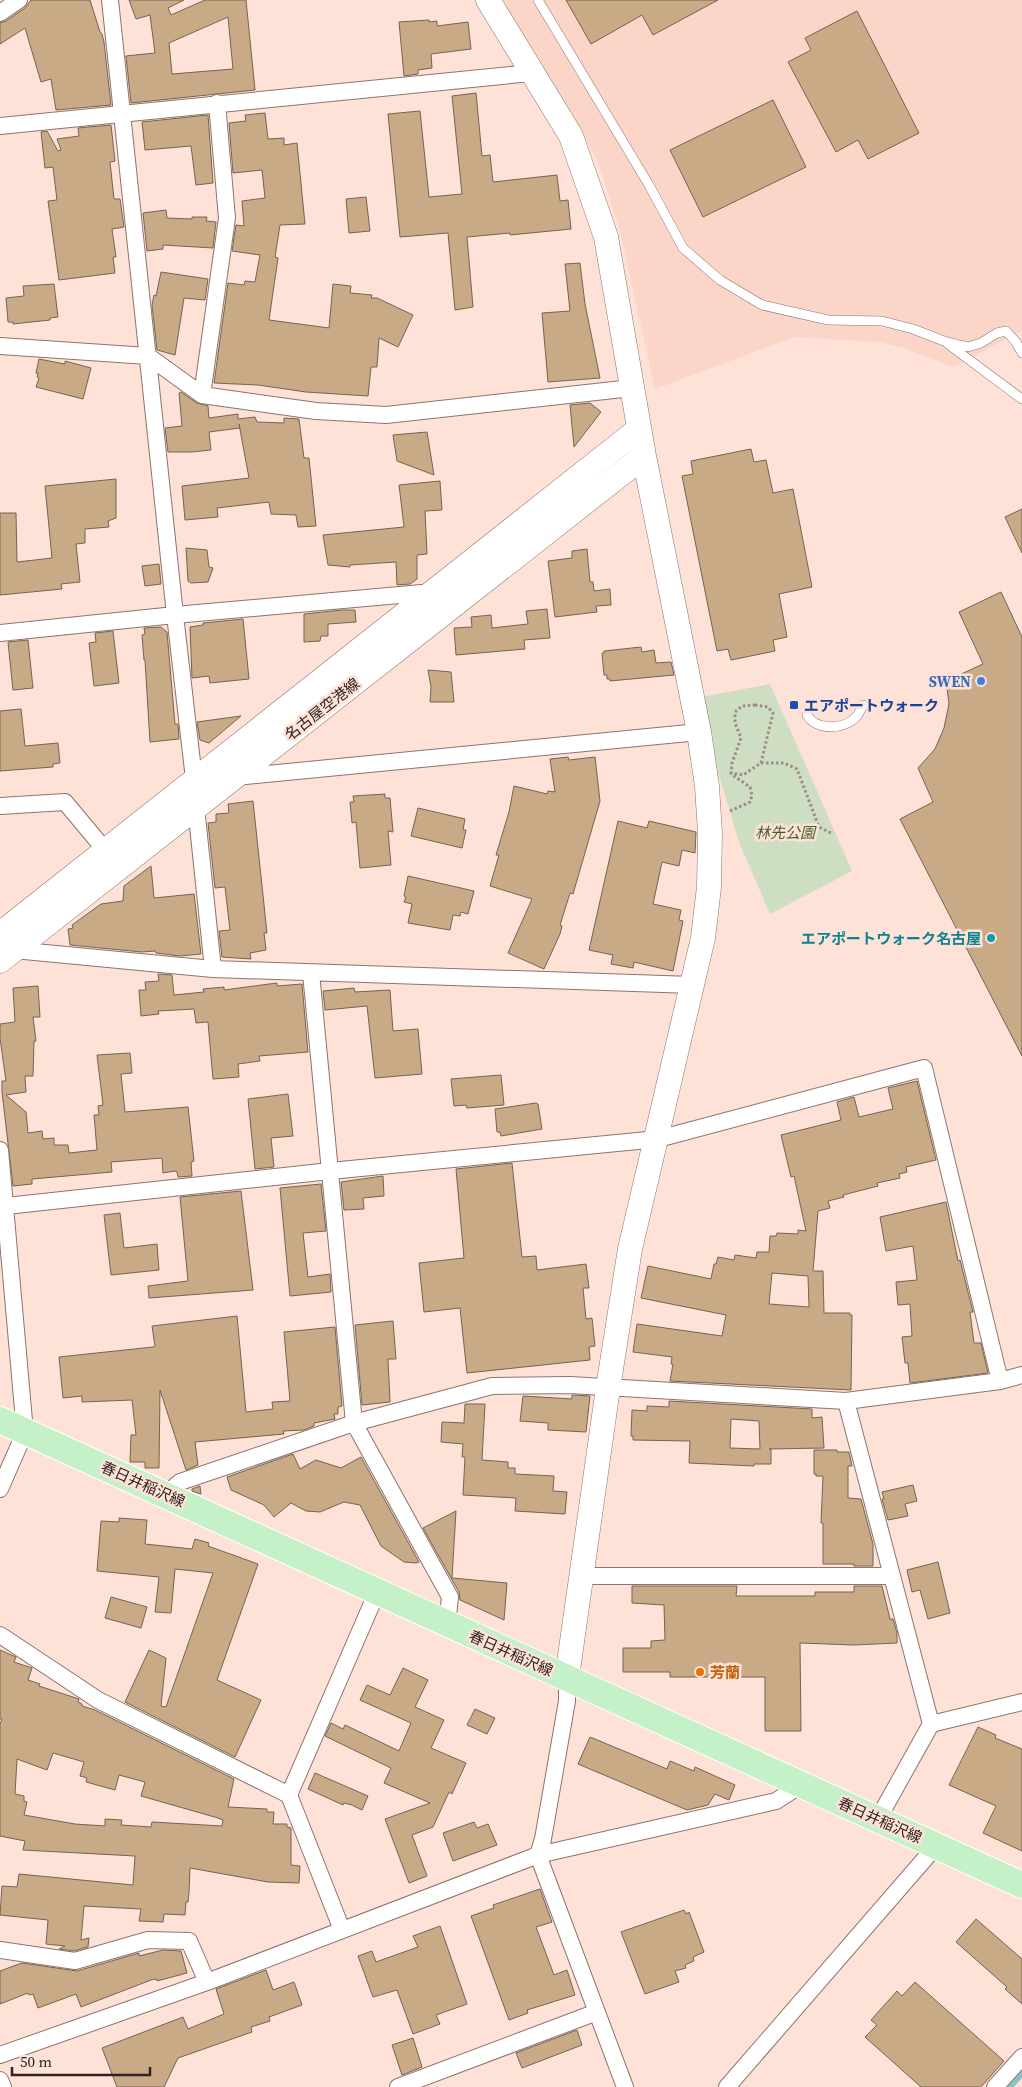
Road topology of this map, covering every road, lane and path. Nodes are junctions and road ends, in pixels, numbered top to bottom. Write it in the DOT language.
graph roads {
  1 [pos="19,0"];
  2 [pos="110,0"];
  3 [pos="488,0"];
  4 [pos="538,0"];
  5 [pos="0,13"];
  6 [pos="532,73"];
  7 [pos="217,103"];
  8 [pos="122,114"];
  9 [pos="0,126"];
  10 [pos="944,341"];
  11 [pos="0,346"];
  12 [pos="1022,353"];
  13 [pos="148,356"];
  14 [pos="632,388"];
  15 [pos="202,395"];
  16 [pos="1022,399"];
  17 [pos="639,429"];
  18 [pos="644,456"];
  19 [pos="433,592"];
  20 [pos="175,615"];
  21 [pos="0,633"];
  22 [pos="863,705"];
  23 [pos="807,715"];
  24 [pos="699,732"];
  25 [pos="761,763"];
  26 [pos="731,773"];
  27 [pos="236,776"];
  28 [pos="194,779"];
  29 [pos="0,806"];
  30 [pos="196,807"];
  31 [pos="730,811"];
  32 [pos="833,834"];
  33 [pos="105,850"];
  34 [pos="5,948"];
  35 [pos="213,969"];
  36 [pos="312,973"];
  37 [pos="693,985"];
  38 [pos="658,1139"];
  39 [pos="0,1150"];
  40 [pos="330,1171"];
  41 [pos="6,1206"];
  42 [pos="1022,1376"];
  43 [pos="1000,1381"];
  44 [pos="608,1388"];
  45 [pos="846,1400"];
  46 [pos="0,1420"];
  47 [pos="354,1423"];
  48 [pos="25,1432"];
  49 [pos="0,1490"];
  50 [pos="166,1494"];
  51 [pos="582,1576"];
  52 [pos="892,1576"];
  53 [pos="377,1592"];
  54 [pos="448,1625"];
  55 [pos="0,1635"];
  56 [pos="567,1677"];
  57 [pos="1022,1702"];
  58 [pos="931,1724"];
  59 [pos="801,1785"];
  60 [pos="290,1794"];
  61 [pos="878,1819"];
  62 [pos="936,1846"];
  63 [pos="538,1854"];
  64 [pos="1022,1885"];
  65 [pos="342,1930"];
  66 [pos="0,1950"];
  67 [pos="207,1982"];
  68 [pos="597,2012"];
  69 [pos="0,2056"];
  70 [pos="1022,2057"];
  71 [pos="0,2080"];
  72 [pos="3,2087"];
  73 [pos="398,2087"];
  74 [pos="625,2087"];
  75 [pos="727,2087"];
  76 [pos="995,2087"];
  1 -- 5 [label="street"];
  2 -- 8 [label="street"];
  3 -- 6 [label="street"];
  4 -- 10 [label="lane"];
  6 -- 7 [label="street"];
  6 -- 14 [label="street"];
  7 -- 8 [label="street"];
  7 -- 15 [label="street"];
  8 -- 9 [label="street"];
  8 -- 13 [label="street"];
  10 -- 12 [label="lane"];
  10 -- 16 [label="lane"];
  11 -- 13 [label="street"];
  13 -- 15 [label="street"];
  13 -- 20 [label="street"];
  14 -- 15 [label="street"];
  14 -- 17 [label="street"];
  17 -- 18 [label="street"];
  17 -- 19 [label="street, 名古屋空港線"];
  18 -- 24 [label="street"];
  18 -- 27 [label="street, 名古屋空港線"];
  19 -- 20 [label="street"];
  19 -- 28 [label="street, 名古屋空港線"];
  20 -- 21 [label="street"];
  20 -- 28 [label="street"];
  22 -- 23 [label="lane"];
  24 -- 27 [label="street"];
  24 -- 37 [label="street"];
  25 -- 26 [label="path"];
  25 -- 26 [label="path"];
  25 -- 32 [label="path"];
  26 -- 31 [label="path"];
  27 -- 30 [label="street, 名古屋空港線"];
  28 -- 33 [label="street, 名古屋空港線"];
  29 -- 33 [label="street"];
  30 -- 34 [label="street, 名古屋空港線"];
  30 -- 35 [label="street"];
  33 -- 34 [label="street, 名古屋空港線"];
  34 -- 35 [label="street"];
  35 -- 36 [label="street"];
  36 -- 37 [label="street"];
  36 -- 40 [label="street"];
  37 -- 38 [label="street"];
  38 -- 40 [label="street"];
  38 -- 43 [label="street"];
  38 -- 44 [label="street"];
  39 -- 41 [label="street"];
  40 -- 41 [label="street"];
  40 -- 47 [label="street"];
  41 -- 48 [label="street"];
  42 -- 43 [label="street"];
  43 -- 45 [label="street"];
  44 -- 45 [label="street"];
  44 -- 47 [label="street"];
  44 -- 51 [label="street"];
  45 -- 52 [label="street"];
  46 -- 48 [label="main road, 春日井稲沢線"];
  47 -- 50 [label="street"];
  47 -- 54 [label="street"];
  48 -- 49 [label="street"];
  48 -- 50 [label="main road, 春日井稲沢線"];
  50 -- 53 [label="main road, 春日井稲沢線"];
  51 -- 52 [label="street"];
  51 -- 56 [label="street"];
  52 -- 58 [label="street"];
  53 -- 54 [label="main road, 春日井稲沢線"];
  53 -- 60 [label="street"];
  54 -- 56 [label="main road, 春日井稲沢線"];
  55 -- 60 [label="street"];
  56 -- 59 [label="main road, 春日井稲沢線"];
  56 -- 63 [label="street"];
  57 -- 58 [label="street"];
  58 -- 61 [label="street"];
  59 -- 61 [label="main road, 春日井稲沢線"];
  59 -- 63 [label="street"];
  60 -- 65 [label="street"];
  61 -- 62 [label="main road, 春日井稲沢線"];
  62 -- 64 [label="main road, 春日井稲沢線"];
  62 -- 75 [label="street"];
  63 -- 65 [label="street"];
  63 -- 68 [label="street"];
  65 -- 67 [label="street"];
  66 -- 67 [label="street"];
  67 -- 69 [label="street"];
  68 -- 73 [label="street"];
  68 -- 74 [label="street"];
  70 -- 76 [label="street"];
  71 -- 72 [label="street"];
}
